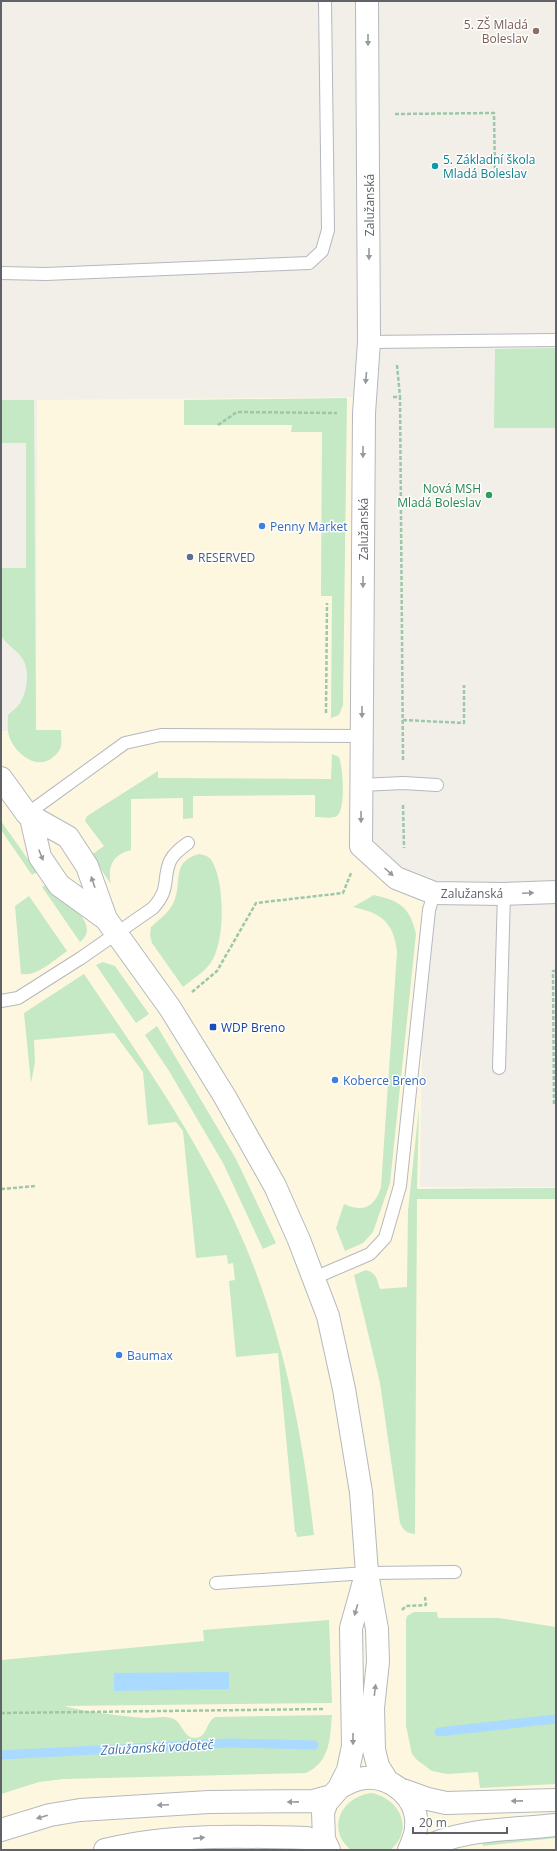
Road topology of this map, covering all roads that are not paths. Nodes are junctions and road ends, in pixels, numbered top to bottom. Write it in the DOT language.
graph roads {
  1 [pos="325,1"];
  2 [pos="367,1"];
  3 [pos="1,272"];
  4 [pos="556,340"];
  5 [pos="369,342"];
  6 [pos="362,736"];
  7 [pos="1,778"];
  8 [pos="361,785"];
  9 [pos="437,785"];
  10 [pos="29,816"];
  11 [pos="188,843"];
  12 [pos="556,892"];
  13 [pos="434,893"];
  14 [pos="504,894"];
  15 [pos="111,926"];
  16 [pos="1,1001"];
  17 [pos="499,1068"];
  18 [pos="314,1278"];
  19 [pos="455,1572"];
  20 [pos="367,1573"];
  21 [pos="216,1583"];
  22 [pos="394,1785"];
  23 [pos="335,1792"];
  24 [pos="556,1800"];
  25 [pos="556,1825"];
  26 [pos="1,1830"];
  27 [pos="105,1850"];
  28 [pos="329,1850"];
  29 [pos="409,1850"];
  30 [pos="420,1850"];
  1 -- 3 [label="lane"];
  2 -- 5 [label="street, Zalužanská, one-way"];
  4 -- 5 [label="lane"];
  5 -- 6 [label="street, Zalužanská, one-way"];
  6 -- 8 [label="street, Zalužanská"];
  6 -- 10 [label="lane"];
  7 -- 10 [label="street"];
  8 -- 9 [label="lane"];
  8 -- 13 [label="street, Zalužanská, one-way"];
  10 -- 15 [label="street, one-way"];
  15 -- 10 [label="street, one-way"];
  11 -- 15 [label="lane"];
  14 -- 12 [label="street, Zalužanská, one-way"];
  13 -- 14 [label="street, Zalužanská"];
  13 -- 18 [label="lane"];
  14 -- 17 [label="lane"];
  15 -- 16 [label="lane"];
  15 -- 18 [label="street"];
  18 -- 20 [label="street"];
  19 -- 20 [label="lane"];
  20 -- 21 [label="lane"];
  22 -- 20 [label="street, one-way"];
  20 -- 23 [label="street, one-way"];
  22 -- 23 [label="street"];
  24 -- 22 [label="street, one-way"];
  22 -- 29 [label="street"];
  23 -- 26 [label="street, one-way"];
  23 -- 28 [label="street"];
  25 -- 30 [label="street"];
  27 -- 28 [label="street, one-way"];
}
